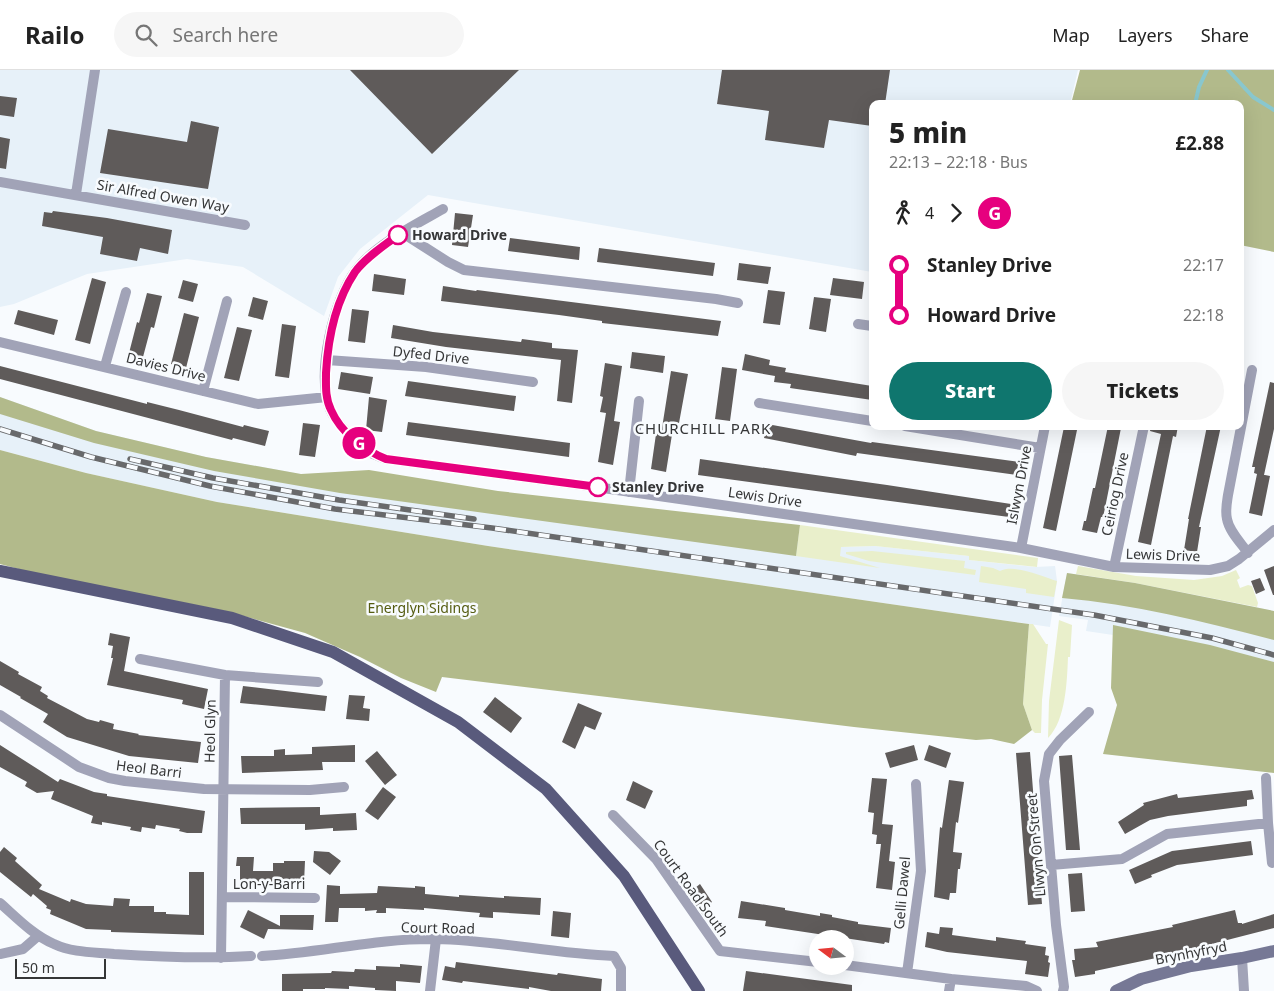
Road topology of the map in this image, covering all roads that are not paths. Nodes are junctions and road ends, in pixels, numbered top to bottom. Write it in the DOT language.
graph roads {
  1 [pos="95,70"];
  2 [pos="0,182"];
  3 [pos="76,194"];
  4 [pos="443,209"];
  5 [pos="245,225"];
  6 [pos="401,232"];
  7 [pos="126,292"];
  8 [pos="227,301"];
  9 [pos="738,303"];
  10 [pos="858,324"];
  11 [pos="869,326"];
  12 [pos="0,342"];
  13 [pos="327,360"];
  14 [pos="105,366"];
  15 [pos="1252,370"];
  16 [pos="533,382"];
  17 [pos="203,391"];
  18 [pos="327,398"];
  19 [pos="639,401"];
  20 [pos="759,403"];
  21 [pos="1244,411"];
  22 [pos="869,421"];
  23 [pos="930,430"];
  24 [pos="1044,430"];
  25 [pos="1143,430"];
  26 [pos="1240,430"];
  27 [pos="1040,448"];
  28 [pos="629,492"];
  29 [pos="1274,530"];
  30 [pos="1021,548"];
  31 [pos="1248,553"];
  32 [pos="1114,567"];
  33 [pos="0,571"];
  34 [pos="140,659"];
  35 [pos="225,675"];
  36 [pos="318,682"];
  37 [pos="1089,712"];
  38 [pos="0,715"];
  39 [pos="1266,778"];
  40 [pos="916,784"];
  41 [pos="344,787"];
  42 [pos="223,788"];
  43 [pos="614,815"];
  44 [pos="1268,822"];
  45 [pos="1272,863"];
  46 [pos="1051,865"];
  47 [pos="222,897"];
  48 [pos="315,898"];
  49 [pos="0,903"];
  50 [pos="38,936"];
  51 [pos="436,939"];
  52 [pos="1274,951"];
  53 [pos="0,954"];
  54 [pos="220,958"];
  55 [pos="1242,958"];
  56 [pos="809,961"];
  57 [pos="854,966"];
  58 [pos="907,973"];
  59 [pos="951,979"];
  60 [pos="430,991"];
  61 [pos="621,991"];
  62 [pos="699,991"];
  63 [pos="950,991"];
  64 [pos="1037,991"];
  65 [pos="1063,991"];
  66 [pos="1116,991"];
  67 [pos="1244,991"];
  1 -- 3 [label="street, Sir Alfred Owen Way"];
  2 -- 3 [label="street, Sir Alfred Owen Way"];
  3 -- 5 [label="street, Sir Alfred Owen Way"];
  4 -- 6 [label="street, Lewis Drive"];
  6 -- 9 [label="street"];
  6 -- 13 [label="street, Lewis Drive"];
  7 -- 14 [label="street"];
  8 -- 17 [label="street"];
  10 -- 11 [label="street"];
  12 -- 14 [label="street, Davies Drive"];
  13 -- 16 [label="street, Dyfed Drive"];
  13 -- 18 [label="street, Lewis Drive"];
  14 -- 17 [label="street, Davies Drive"];
  15 -- 21 [label="street"];
  17 -- 18 [label="street, Davies Drive"];
  18 -- 28 [label="street, Lewis Drive"];
  19 -- 28 [label="street"];
  20 -- 22 [label="street"];
  23 -- 27 [label="street"];
  24 -- 27 [label="street, Islwyn Drive"];
  25 -- 32 [label="street, Ceiriog Drive"];
  26 -- 31 [label="street"];
  27 -- 30 [label="street, Islwyn Drive"];
  28 -- 30 [label="street, Lewis Drive"];
  29 -- 31 [label="street, Lewis Drive"];
  30 -- 32 [label="street, Lewis Drive"];
  31 -- 32 [label="street, Lewis Drive"];
  33 -- 62 [label="main road"];
  34 -- 35 [label="street"];
  35 -- 36 [label="street"];
  35 -- 42 [label="street, Heol Glyn"];
  37 -- 46 [label="street, Llwyn On Street"];
  38 -- 42 [label="street, Heol Barri"];
  39 -- 44 [label="street"];
  40 -- 58 [label="street, Gelli Dawel"];
  41 -- 42 [label="street, Heol Barri"];
  42 -- 47 [label="street"];
  43 -- 56 [label="street, Court Road South"];
  44 -- 45 [label="street"];
  44 -- 46 [label="street"];
  46 -- 65 [label="street, Llwyn On Street"];
  47 -- 48 [label="street, Lon-y-Barri"];
  47 -- 54 [label="street"];
  49 -- 50 [label="street, Court Road"];
  50 -- 53 [label="street"];
  50 -- 54 [label="street, Court Road"];
  51 -- 54 [label="street, Court Road"];
  51 -- 60 [label="street"];
  51 -- 61 [label="street, Court Road"];
  52 -- 55 [label="main road, Brynhyfryd"];
  55 -- 66 [label="main road, Brynhyfryd"];
  55 -- 67 [label="street"];
  57 -- 58 [label="street"];
  58 -- 59 [label="street"];
  59 -- 63 [label="street"];
  59 -- 64 [label="street"];
}
